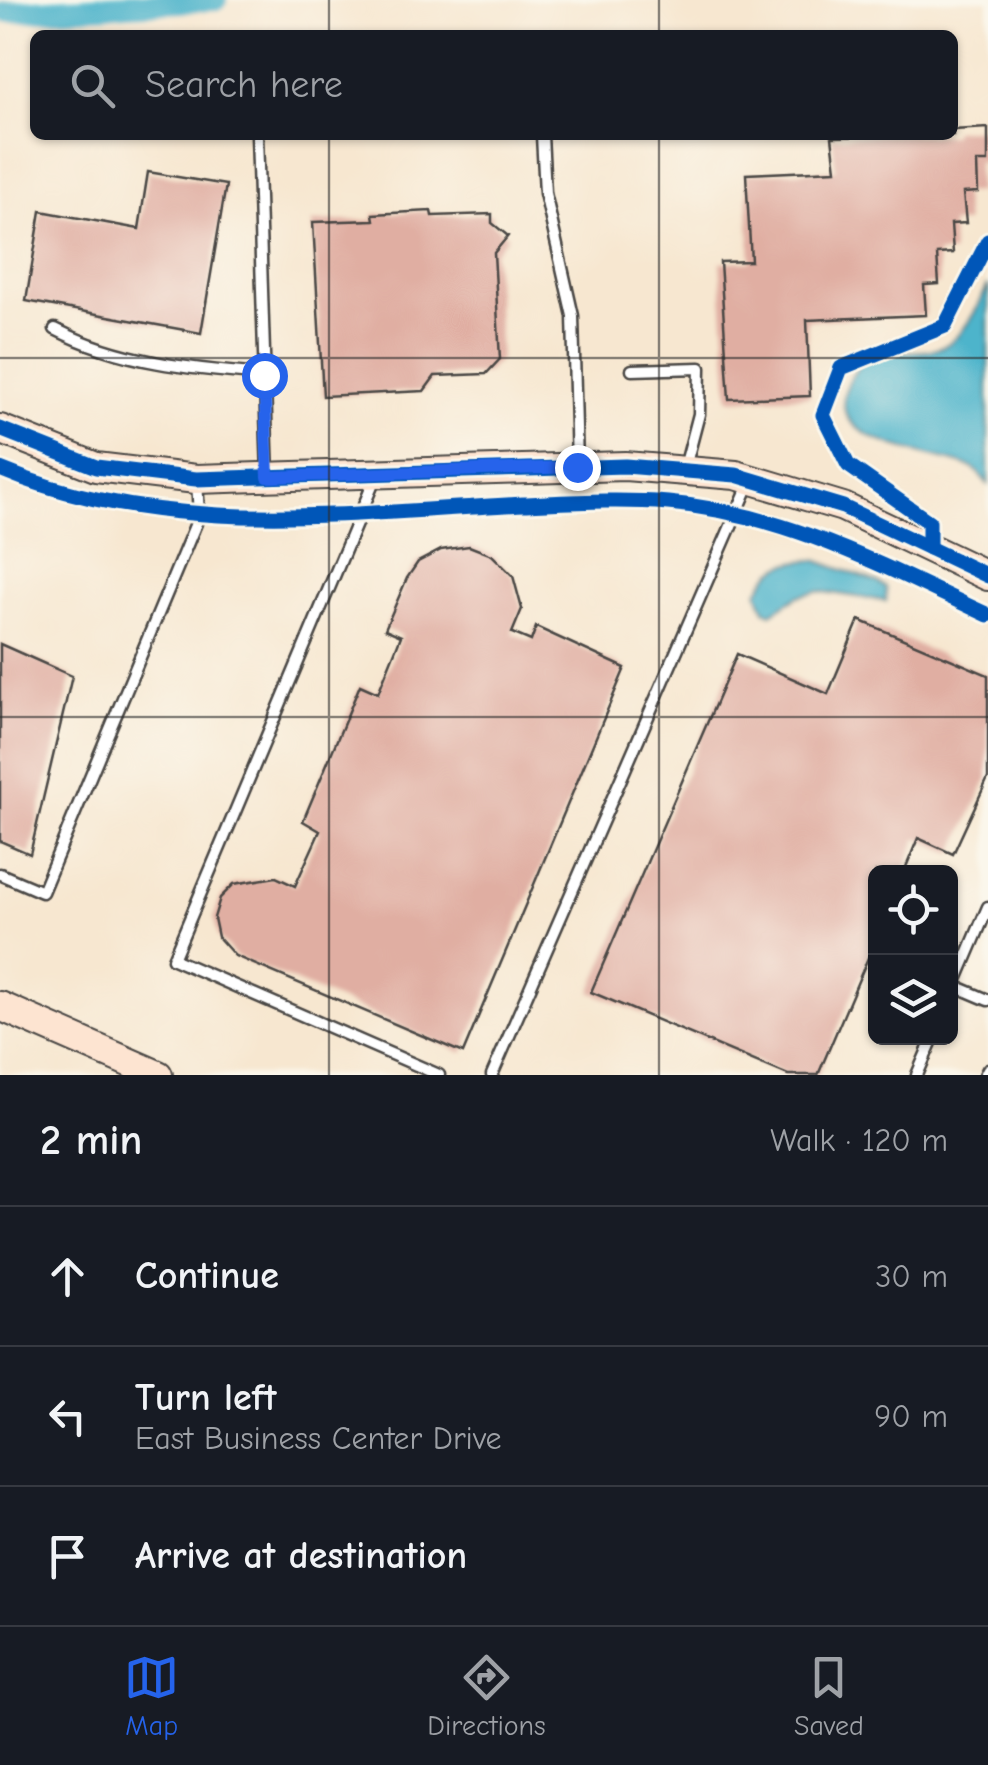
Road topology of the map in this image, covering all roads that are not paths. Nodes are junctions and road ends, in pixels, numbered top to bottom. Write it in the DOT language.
graph roads {
  1 [pos="258,140"];
  2 [pos="542,140"];
  3 [pos="55,329"];
  4 [pos="632,370"];
  5 [pos="264,375"];
  6 [pos="0,429"];
  7 [pos="577,467"];
  8 [pos="685,468"];
  9 [pos="378,474"];
  10 [pos="268,477"];
  11 [pos="196,479"];
  12 [pos="751,479"];
  13 [pos="988,576"];
  14 [pos="0,874"];
  15 [pos="988,906"];
  16 [pos="958,977"];
  17 [pos="958,992"];
  18 [pos="988,1000"];
  19 [pos="0,1006"];
  20 [pos="930,1045"];
  21 [pos="158,1075"];
  22 [pos="439,1075"];
  23 [pos="492,1075"];
  24 [pos="918,1075"];
  1 -- 5 [label="lane"];
  2 -- 7 [label="lane"];
  3 -- 5 [label="lane"];
  4 -- 8 [label="lane"];
  5 -- 10 [label="lane"];
  6 -- 11 [label="street"];
  7 -- 8 [label="street"];
  7 -- 9 [label="street"];
  8 -- 12 [label="street"];
  9 -- 10 [label="street"];
  9 -- 22 [label="lane"];
  10 -- 11 [label="street"];
  11 -- 14 [label="lane"];
  12 -- 13 [label="street"];
  12 -- 23 [label="lane"];
  15 -- 16 [label="lane"];
  17 -- 18 [label="lane"];
  19 -- 21 [label="street"];
  20 -- 24 [label="lane"];
}
